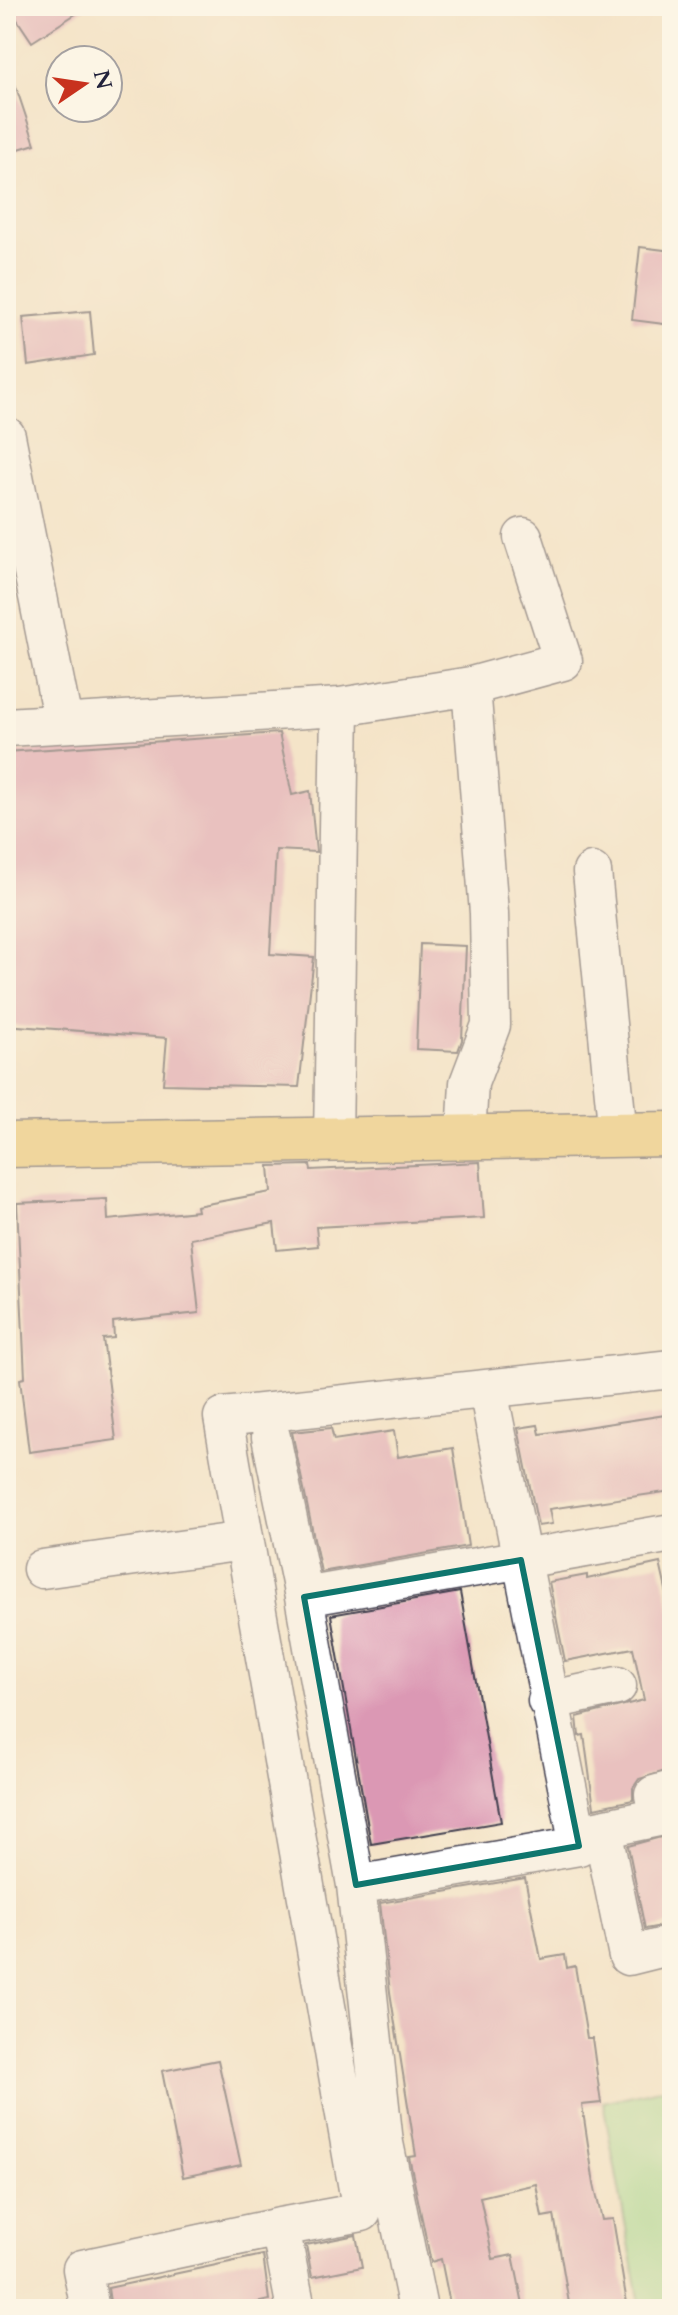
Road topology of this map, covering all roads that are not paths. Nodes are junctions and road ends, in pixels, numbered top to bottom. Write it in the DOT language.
graph roads {
  1 [pos="6,436"];
  2 [pos="523,537"];
  3 [pos="471,686"];
  4 [pos="340,707"];
  5 [pos="63,722"];
  6 [pos="6,727"];
  7 [pos="592,872"];
  8 [pos="672,1134"];
  9 [pos="618,1135"];
  10 [pos="466,1137"];
  11 [pos="333,1139"];
  12 [pos="6,1145"];
  13 [pos="672,1369"];
  14 [pos="488,1390"];
  15 [pos="271,1437"];
  16 [pos="672,1533"];
  17 [pos="244,1541"];
  18 [pos="521,1560"];
  19 [pos="42,1569"];
  20 [pos="304,1597"];
  21 [pos="617,1686"];
  22 [pos="547,1701"];
  23 [pos="672,1790"];
  24 [pos="590,1831"];
  25 [pos="356,1885"];
  26 [pos="672,1945"];
  27 [pos="280,2227"];
  28 [pos="90,2309"];
  29 [pos="296,2309"];
  30 [pos="418,2309"];
  1 -- 5 [label="street"];
  2 -- 3 [label="street"];
  3 -- 4 [label="street"];
  3 -- 10 [label="street"];
  4 -- 5 [label="street"];
  4 -- 11 [label="street"];
  5 -- 6 [label="street"];
  7 -- 9 [label="street"];
  8 -- 9 [label="main road"];
  9 -- 10 [label="main road"];
  10 -- 11 [label="main road"];
  11 -- 12 [label="main road"];
  13 -- 14 [label="street"];
  14 -- 17 [label="street"];
  14 -- 18 [label="street"];
  15 -- 20 [label="street"];
  16 -- 18 [label="street"];
  17 -- 19 [label="street"];
  17 -- 27 [label="street"];
  18 -- 20 [label="street"];
  18 -- 22 [label="street"];
  20 -- 25 [label="street"];
  21 -- 22 [label="street"];
  22 -- 24 [label="street"];
  23 -- 24 [label="street"];
  24 -- 25 [label="street"];
  24 -- 26 [label="street"];
  25 -- 30 [label="street"];
  27 -- 28 [label="street"];
  27 -- 29 [label="street"];
}
